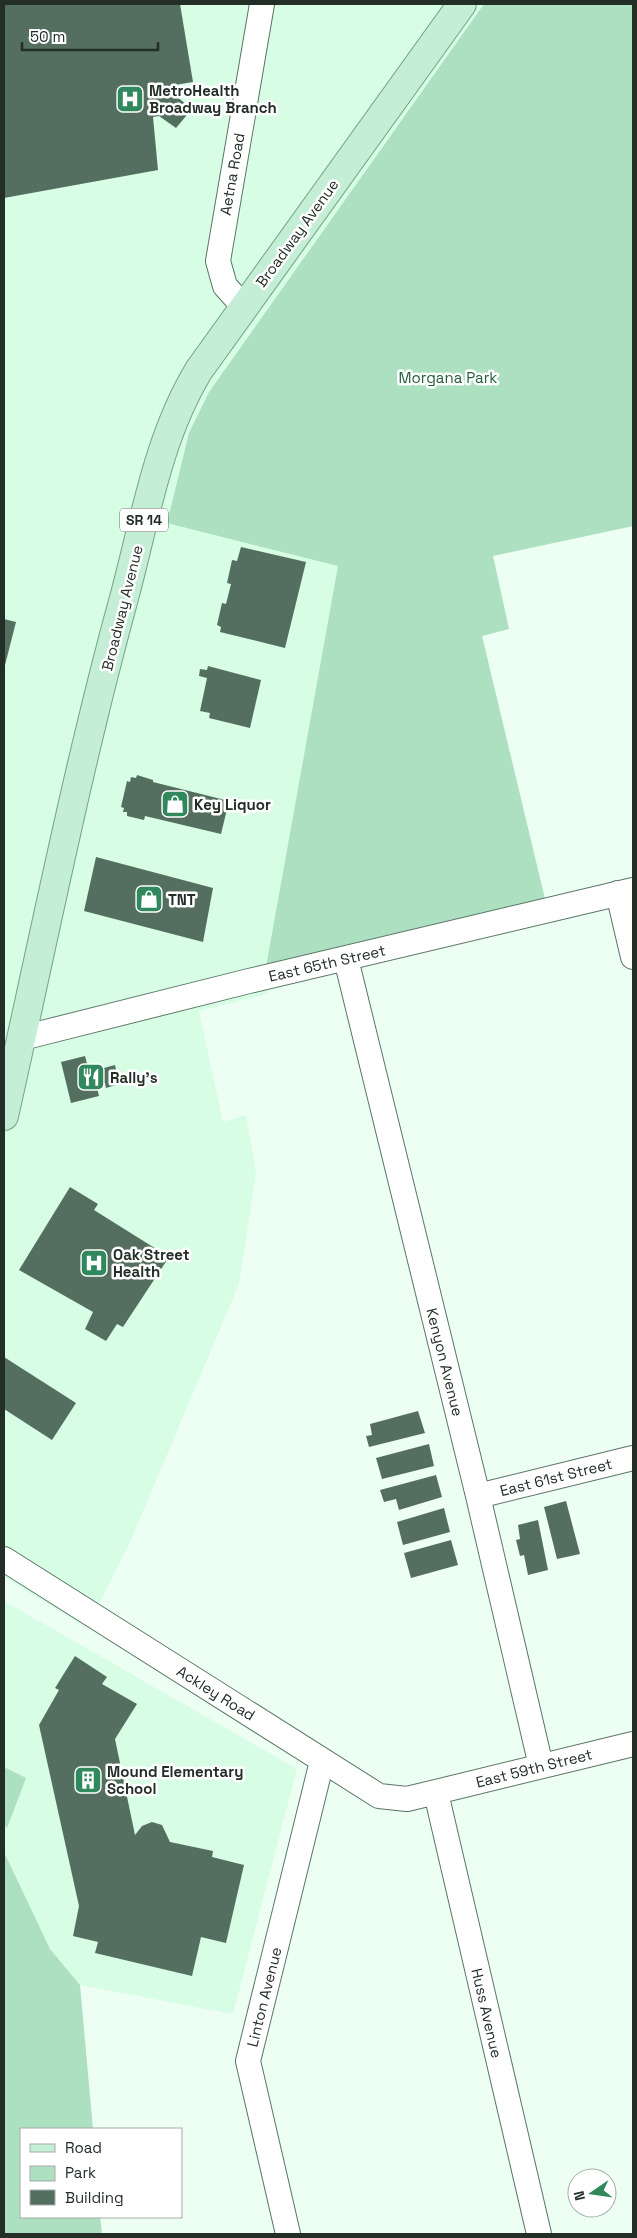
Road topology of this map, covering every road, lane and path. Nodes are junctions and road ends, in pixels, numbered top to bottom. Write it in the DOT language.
graph roads {
  1 [pos="262,4"];
  2 [pos="462,4"];
  3 [pos="244,307"];
  4 [pos="626,891"];
  5 [pos="633,957"];
  6 [pos="346,959"];
  7 [pos="22,1038"];
  8 [pos="4,1116"];
  9 [pos="633,1458"];
  10 [pos="478,1496"];
  11 [pos="4,1559"];
  12 [pos="633,1744"];
  13 [pos="322,1761"];
  14 [pos="541,1766"];
  15 [pos="436,1793"];
  16 [pos="288,2234"];
  17 [pos="539,2234"];
  1 -- 3 [label="street, Aetna Road"];
  2 -- 3 [label="main road, Broadway Avenue / SR 14"];
  3 -- 7 [label="main road, Broadway Avenue / SR 14"];
  4 -- 5 [label="street"];
  4 -- 6 [label="street, East 65th Street"];
  6 -- 7 [label="street, East 65th Street"];
  6 -- 10 [label="street, Kenyon Avenue"];
  7 -- 8 [label="main road, Broadway Avenue / SR 14"];
  9 -- 10 [label="street, East 61st Street"];
  10 -- 14 [label="street, Kenyon Avenue"];
  11 -- 13 [label="street, Ackley Road"];
  12 -- 14 [label="street, East 59th Street"];
  13 -- 15 [label="street, Ackley Road"];
  13 -- 16 [label="street, Linton Avenue"];
  14 -- 15 [label="street, East 59th Street"];
  15 -- 17 [label="street, Huss Avenue"];
}
